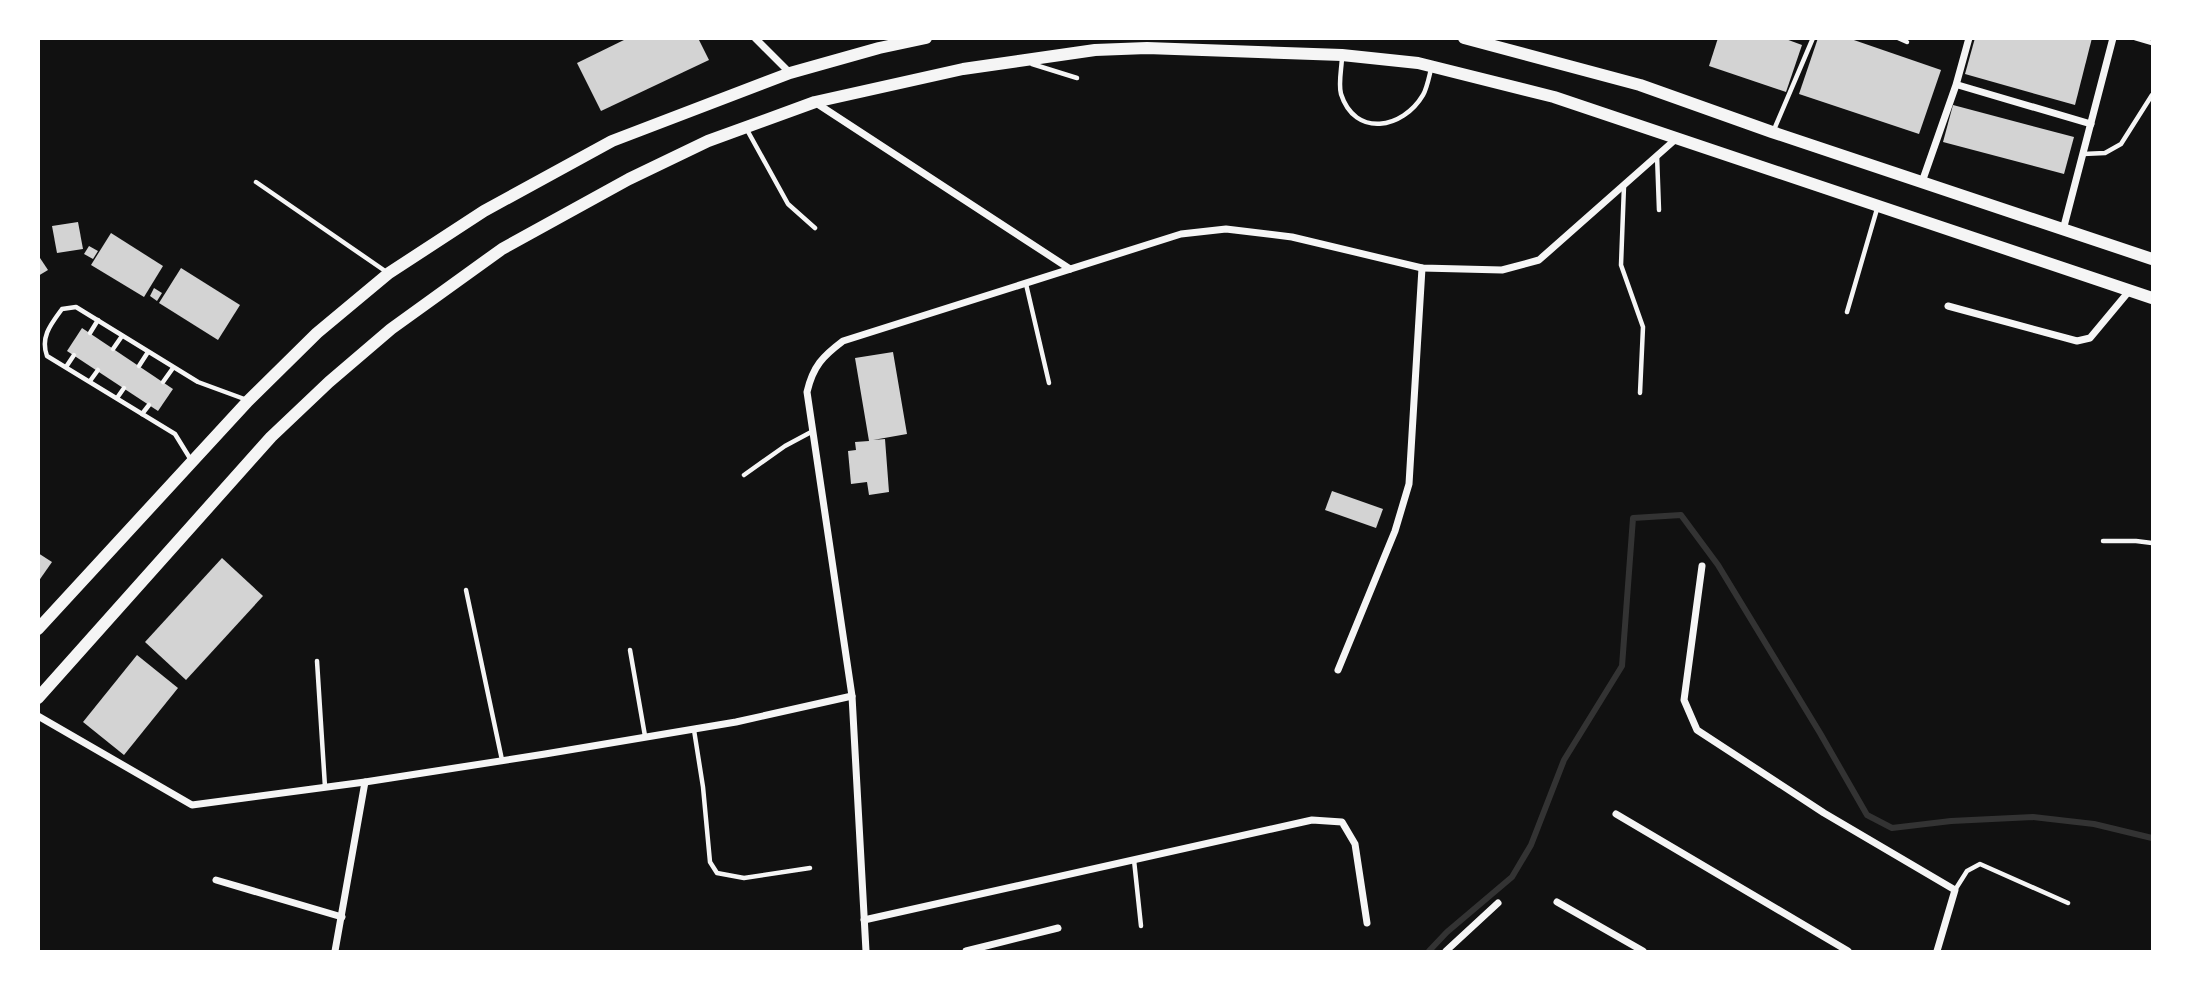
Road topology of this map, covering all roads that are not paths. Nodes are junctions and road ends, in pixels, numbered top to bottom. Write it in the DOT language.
graph roads {
  1 [pos="755,38"];
  2 [pos="926,38"];
  3 [pos="1464,38"];
  4 [pos="1813,38"];
  5 [pos="1898,38"];
  6 [pos="1969,38"];
  7 [pos="2113,38"];
  8 [pos="2135,38"];
  9 [pos="1907,42"];
  10 [pos="878,43"];
  11 [pos="2152,43"];
  12 [pos="1342,55"];
  13 [pos="1025,61"];
  14 [pos="1432,67"];
  15 [pos="790,73"];
  16 [pos="1077,78"];
  17 [pos="1958,85"];
  18 [pos="2152,94"];
  19 [pos="816,102"];
  20 [pos="2091,124"];
  21 [pos="745,127"];
  22 [pos="1772,132"];
  23 [pos="1678,138"];
  24 [pos="2083,154"];
  25 [pos="1657,155"];
  26 [pos="256,182"];
  27 [pos="1922,182"];
  28 [pos="1623,185"];
  29 [pos="1878,205"];
  30 [pos="1659,211"];
  31 [pos="815,228"];
  32 [pos="2063,230"];
  33 [pos="2152,260"];
  34 [pos="1422,268"];
  35 [pos="1070,269"];
  36 [pos="388,273"];
  37 [pos="1026,283"];
  38 [pos="2130,289"];
  39 [pos="2152,298"];
  40 [pos="1948,306"];
  41 [pos="1847,312"];
  42 [pos="98,320"];
  43 [pos="90,333"];
  44 [pos="122,335"];
  45 [pos="113,349"];
  46 [pos="148,352"];
  47 [pos="75,355"];
  48 [pos="139,366"];
  49 [pos="66,367"];
  50 [pos="173,368"];
  51 [pos="98,370"];
  52 [pos="90,382"];
  53 [pos="163,382"];
  54 [pos="1049,383"];
  55 [pos="124,388"];
  56 [pos="1640,393"];
  57 [pos="117,398"];
  58 [pos="248,401"];
  59 [pos="149,405"];
  60 [pos="142,414"];
  61 [pos="813,431"];
  62 [pos="192,461"];
  63 [pos="744,475"];
  64 [pos="2104,541"];
  65 [pos="2152,543"];
  66 [pos="1702,566"];
  67 [pos="466,590"];
  68 [pos="38,629"];
  69 [pos="630,650"];
  70 [pos="317,661"];
  71 [pos="1338,670"];
  72 [pos="852,696"];
  73 [pos="38,698"];
  74 [pos="38,716"];
  75 [pos="694,729"];
  76 [pos="645,736"];
  77 [pos="502,760"];
  78 [pos="365,782"];
  79 [pos="325,787"];
  80 [pos="1616,814"];
  81 [pos="1134,860"];
  82 [pos="810,868"];
  83 [pos="216,880"];
  84 [pos="1955,890"];
  85 [pos="1557,902"];
  86 [pos="1498,903"];
  87 [pos="2068,903"];
  88 [pos="342,917"];
  89 [pos="864,920"];
  90 [pos="1367,923"];
  91 [pos="1141,926"];
  92 [pos="1058,928"];
  93 [pos="335,951"];
  94 [pos="866,951"];
  95 [pos="966,951"];
  96 [pos="1446,951"];
  97 [pos="1643,951"];
  98 [pos="1848,951"];
  99 [pos="1937,951"];
  1 -- 15 [label="street"];
  2 -- 10 [label="main road"];
  3 -- 22 [label="main road"];
  4 -- 22 [label="lane"];
  5 -- 9 [label="lane"];
  6 -- 27 [label="street"];
  7 -- 20 [label="street"];
  8 -- 11 [label="lane"];
  10 -- 15 [label="main road"];
  12 -- 13 [label="main road"];
  12 -- 14 [label="main road"];
  12 -- 14 [label="lane"];
  13 -- 16 [label="lane"];
  13 -- 19 [label="main road"];
  14 -- 23 [label="main road"];
  15 -- 36 [label="main road"];
  17 -- 20 [label="street"];
  18 -- 24 [label="lane"];
  19 -- 21 [label="main road"];
  19 -- 35 [label="street"];
  20 -- 24 [label="street"];
  21 -- 31 [label="lane"];
  21 -- 73 [label="main road"];
  22 -- 27 [label="main road"];
  23 -- 25 [label="street"];
  23 -- 29 [label="main road"];
  24 -- 32 [label="street"];
  25 -- 28 [label="street"];
  25 -- 30 [label="lane"];
  26 -- 36 [label="lane"];
  27 -- 32 [label="main road"];
  28 -- 34 [label="street"];
  28 -- 56 [label="lane"];
  29 -- 38 [label="main road"];
  29 -- 41 [label="lane"];
  32 -- 33 [label="main road"];
  34 -- 35 [label="street"];
  34 -- 71 [label="street"];
  35 -- 37 [label="street"];
  36 -- 58 [label="main road"];
  37 -- 54 [label="lane"];
  37 -- 61 [label="street"];
  38 -- 39 [label="main road"];
  38 -- 40 [label="street"];
  42 -- 43 [label="lane"];
  42 -- 44 [label="lane"];
  42 -- 49 [label="lane"];
  44 -- 45 [label="lane"];
  44 -- 46 [label="lane"];
  46 -- 48 [label="lane"];
  46 -- 50 [label="lane"];
  47 -- 49 [label="lane"];
  49 -- 52 [label="lane"];
  50 -- 53 [label="lane"];
  50 -- 58 [label="lane"];
  51 -- 52 [label="lane"];
  52 -- 57 [label="lane"];
  55 -- 57 [label="lane"];
  57 -- 60 [label="lane"];
  58 -- 62 [label="main road"];
  59 -- 60 [label="lane"];
  60 -- 62 [label="lane"];
  61 -- 63 [label="lane"];
  61 -- 72 [label="street"];
  62 -- 68 [label="main road"];
  64 -- 65 [label="lane"];
  66 -- 84 [label="street"];
  67 -- 77 [label="lane"];
  69 -- 76 [label="lane"];
  70 -- 79 [label="lane"];
  72 -- 75 [label="street"];
  72 -- 89 [label="street"];
  74 -- 79 [label="street"];
  75 -- 76 [label="street"];
  75 -- 82 [label="lane"];
  76 -- 77 [label="street"];
  77 -- 78 [label="street"];
  78 -- 79 [label="street"];
  78 -- 88 [label="street"];
  80 -- 98 [label="street"];
  81 -- 89 [label="street"];
  81 -- 90 [label="street"];
  81 -- 91 [label="lane"];
  83 -- 88 [label="street"];
  84 -- 87 [label="lane"];
  84 -- 99 [label="street"];
  85 -- 97 [label="street"];
  86 -- 96 [label="street"];
  88 -- 93 [label="street"];
  89 -- 94 [label="street"];
  92 -- 95 [label="street"];
}
